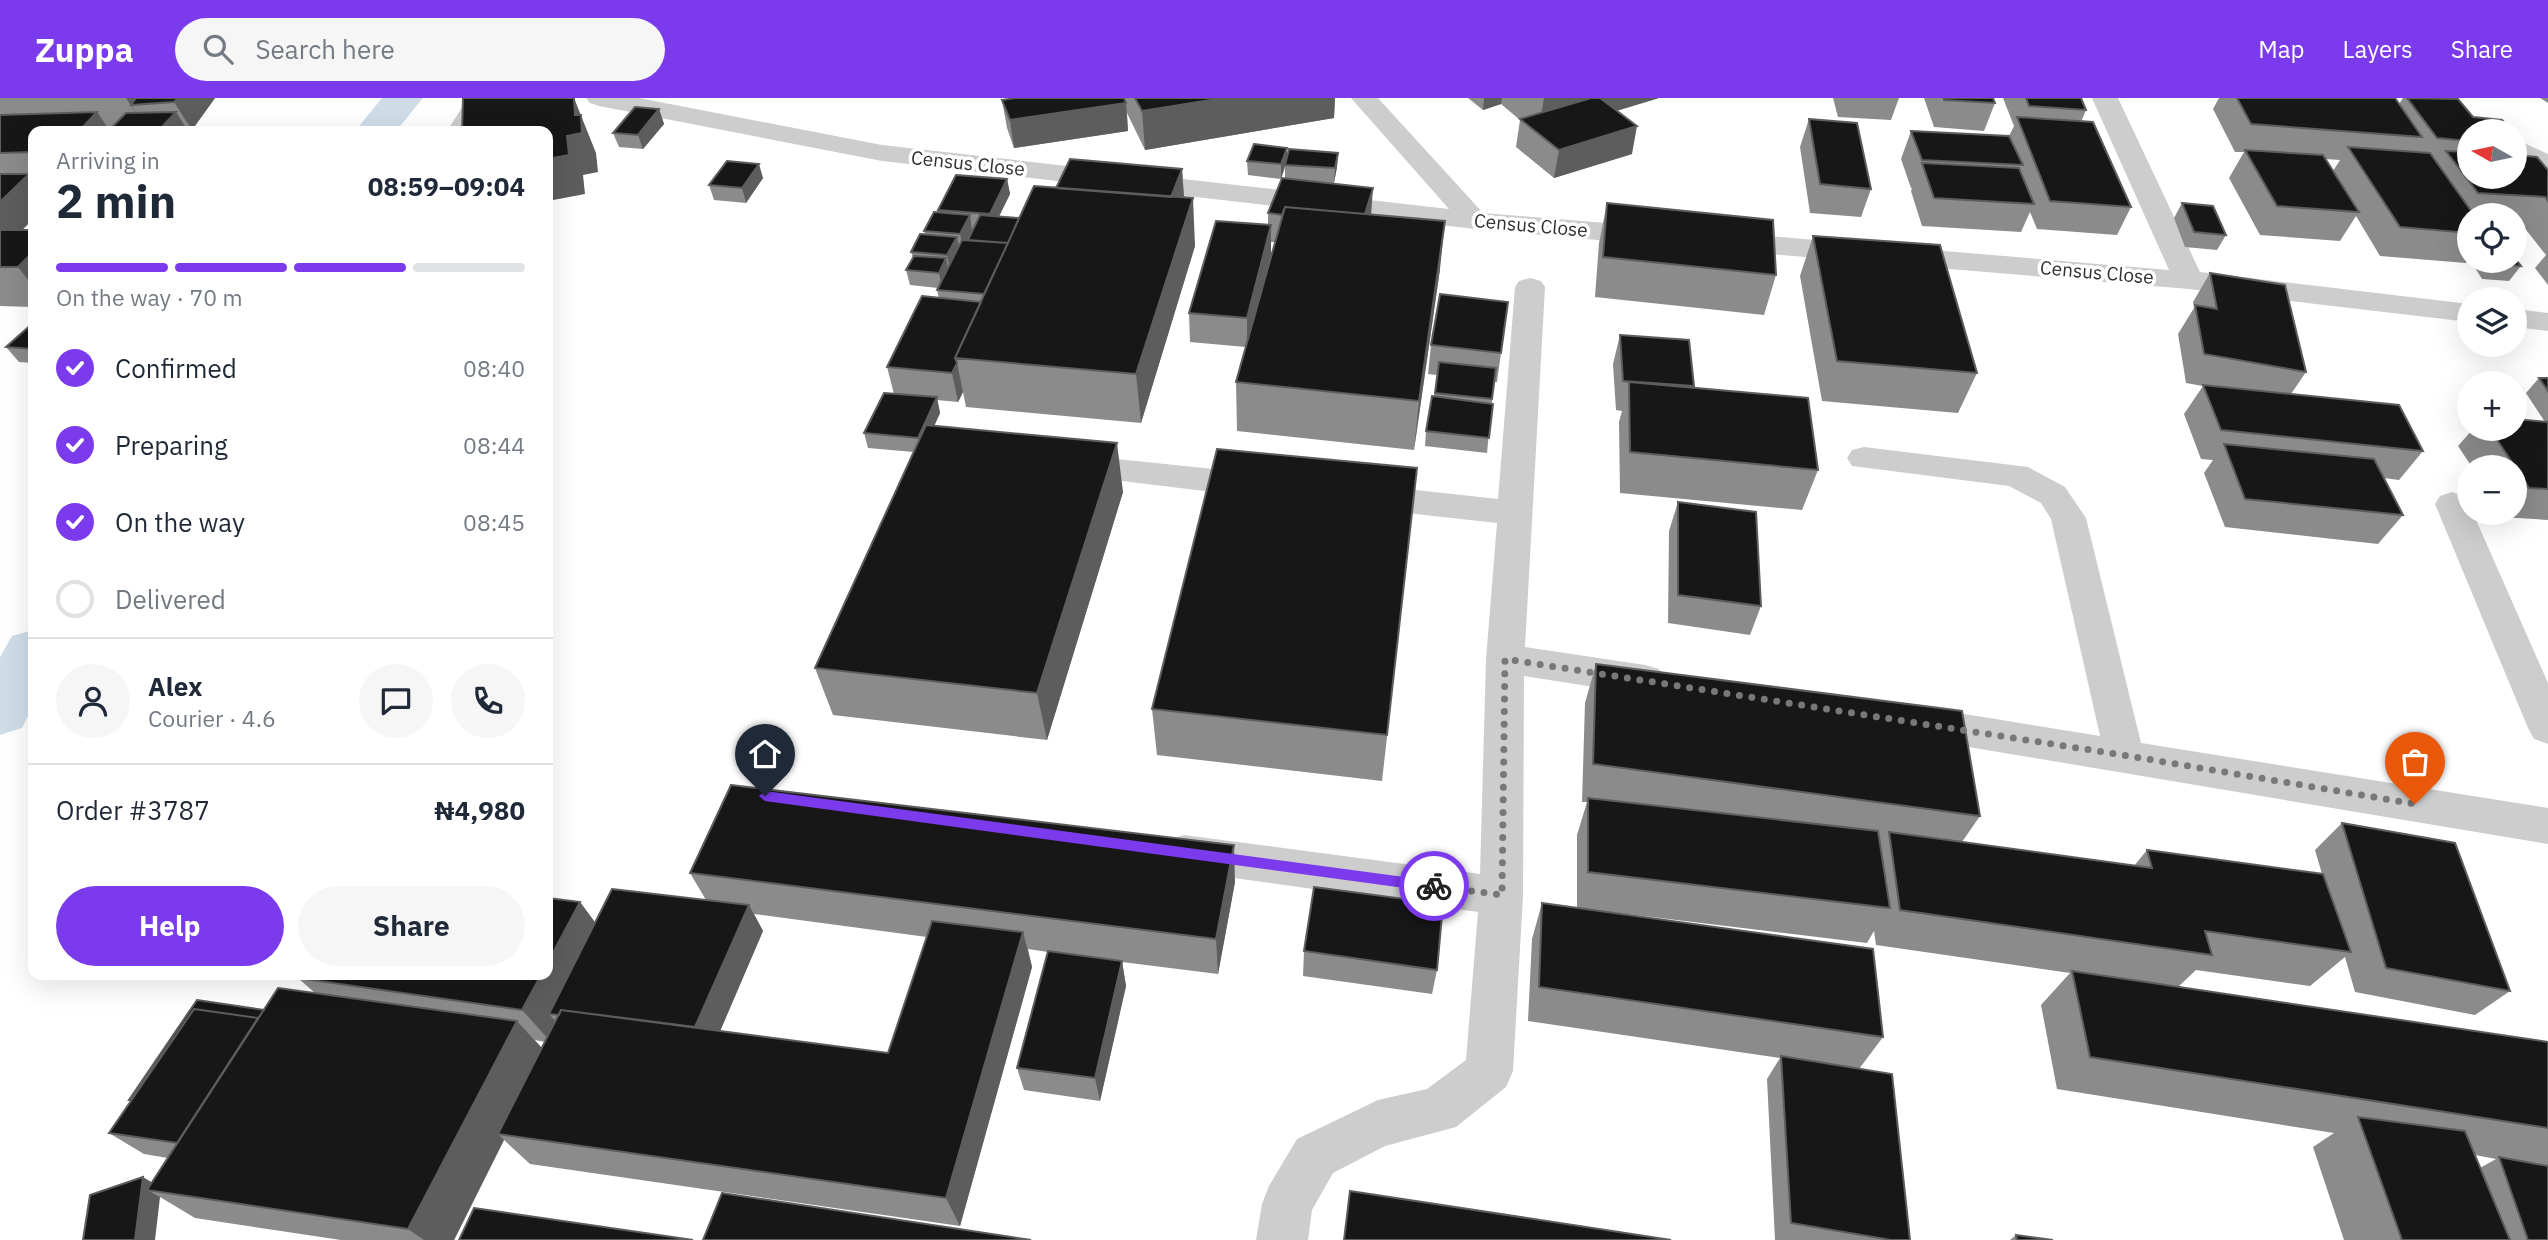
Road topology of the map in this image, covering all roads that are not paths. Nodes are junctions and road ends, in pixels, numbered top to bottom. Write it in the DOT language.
graph roads {
  1 [pos="481,98"];
  2 [pos="599,98"];
  3 [pos="1364,98"];
  4 [pos="2105,98"];
  5 [pos="714,110"];
  6 [pos="462,126"];
  7 [pos="2527,154"];
  8 [pos="2548,165"];
  9 [pos="1475,221"];
  10 [pos="2189,280"];
  11 [pos="1530,287"];
  12 [pos="2457,312"];
  13 [pos="2527,319"];
  14 [pos="2548,322"];
  15 [pos="1864,458"];
  16 [pos="1035,462"];
  17 [pos="2452,504"];
  18 [pos="1515,513"];
  19 [pos="1505,659"];
  20 [pos="1684,686"];
  21 [pos="1876,716"];
  22 [pos="2548,729"];
  23 [pos="2123,755"];
  24 [pos="2548,826"];
  25 [pos="1147,848"];
  26 [pos="1502,895"];
  27 [pos="1282,1240"];
  1 -- 6 [label="street"];
  2 -- 5 [label="street, Census Close"];
  3 -- 9 [label="street"];
  4 -- 10 [label="street"];
  5 -- 9 [label="street, Census Close"];
  7 -- 8 [label="street"];
  9 -- 10 [label="street, Census Close"];
  10 -- 12 [label="street, Census Close"];
  11 -- 18 [label="street"];
  13 -- 14 [label="street"];
  15 -- 23 [label="street"];
  16 -- 18 [label="street"];
  17 -- 22 [label="street"];
  18 -- 19 [label="street"];
  19 -- 20 [label="street"];
  19 -- 26 [label="street"];
  21 -- 23 [label="street"];
  23 -- 24 [label="street"];
  25 -- 26 [label="street"];
  26 -- 27 [label="street"];
}
